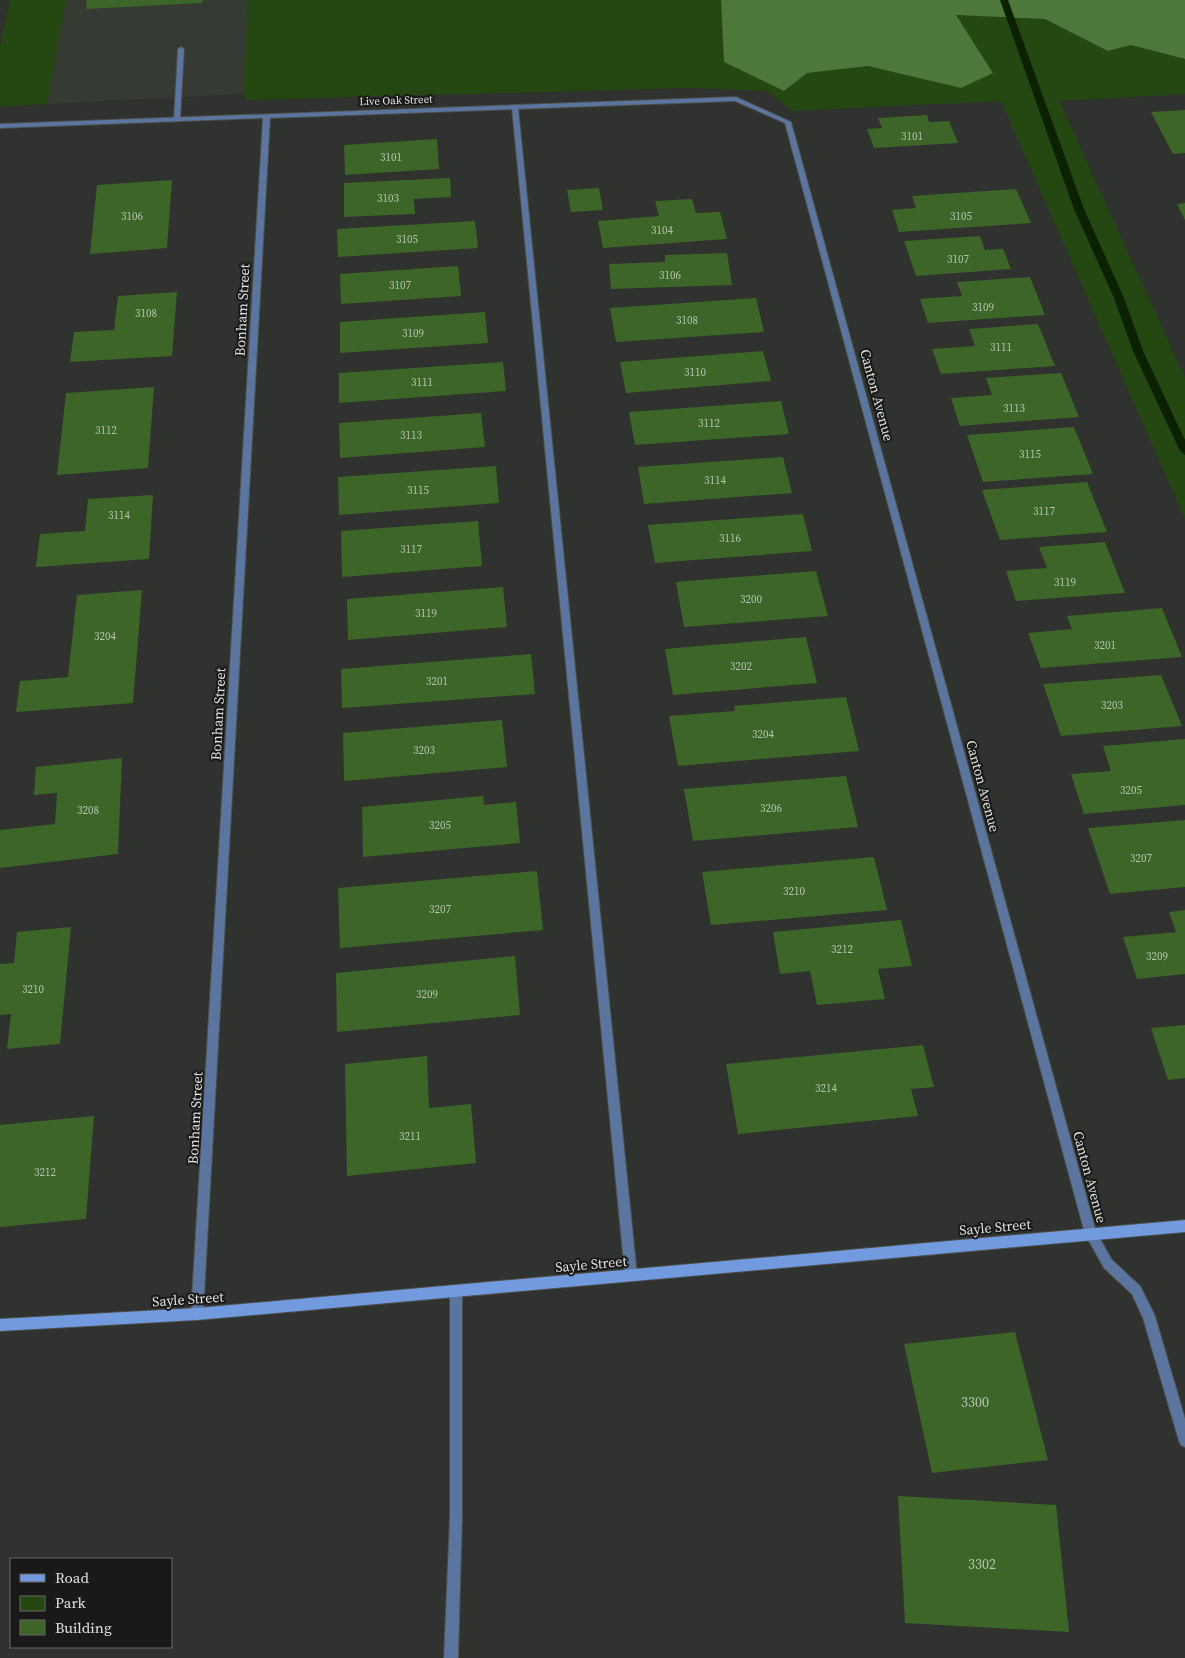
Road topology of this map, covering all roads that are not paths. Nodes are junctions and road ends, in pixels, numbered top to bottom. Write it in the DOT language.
graph roads {
  1 [pos="181,49"];
  2 [pos="515,108"];
  3 [pos="267,116"];
  4 [pos="177,119"];
  5 [pos="788,122"];
  6 [pos="0,126"];
  7 [pos="1185,1226"];
  8 [pos="1091,1234"];
  9 [pos="632,1275"];
  10 [pos="456,1291"];
  11 [pos="197,1314"];
  12 [pos="0,1325"];
  13 [pos="1185,1441"];
  14 [pos="451,1658"];
  1 -- 4 [label="street"];
  2 -- 3 [label="street, Live Oak Street"];
  2 -- 5 [label="street, Live Oak Street"];
  2 -- 9 [label="street"];
  3 -- 4 [label="street, Live Oak Street"];
  3 -- 11 [label="street, Bonham Street"];
  4 -- 6 [label="street, Live Oak Street"];
  5 -- 8 [label="street, Canton Avenue"];
  7 -- 8 [label="street, Sayle Street"];
  8 -- 9 [label="street, Sayle Street"];
  8 -- 13 [label="street, Canton Avenue"];
  9 -- 10 [label="street, Sayle Street"];
  10 -- 11 [label="street, Sayle Street"];
  10 -- 14 [label="street"];
  11 -- 12 [label="street, Sayle Street"];
}
